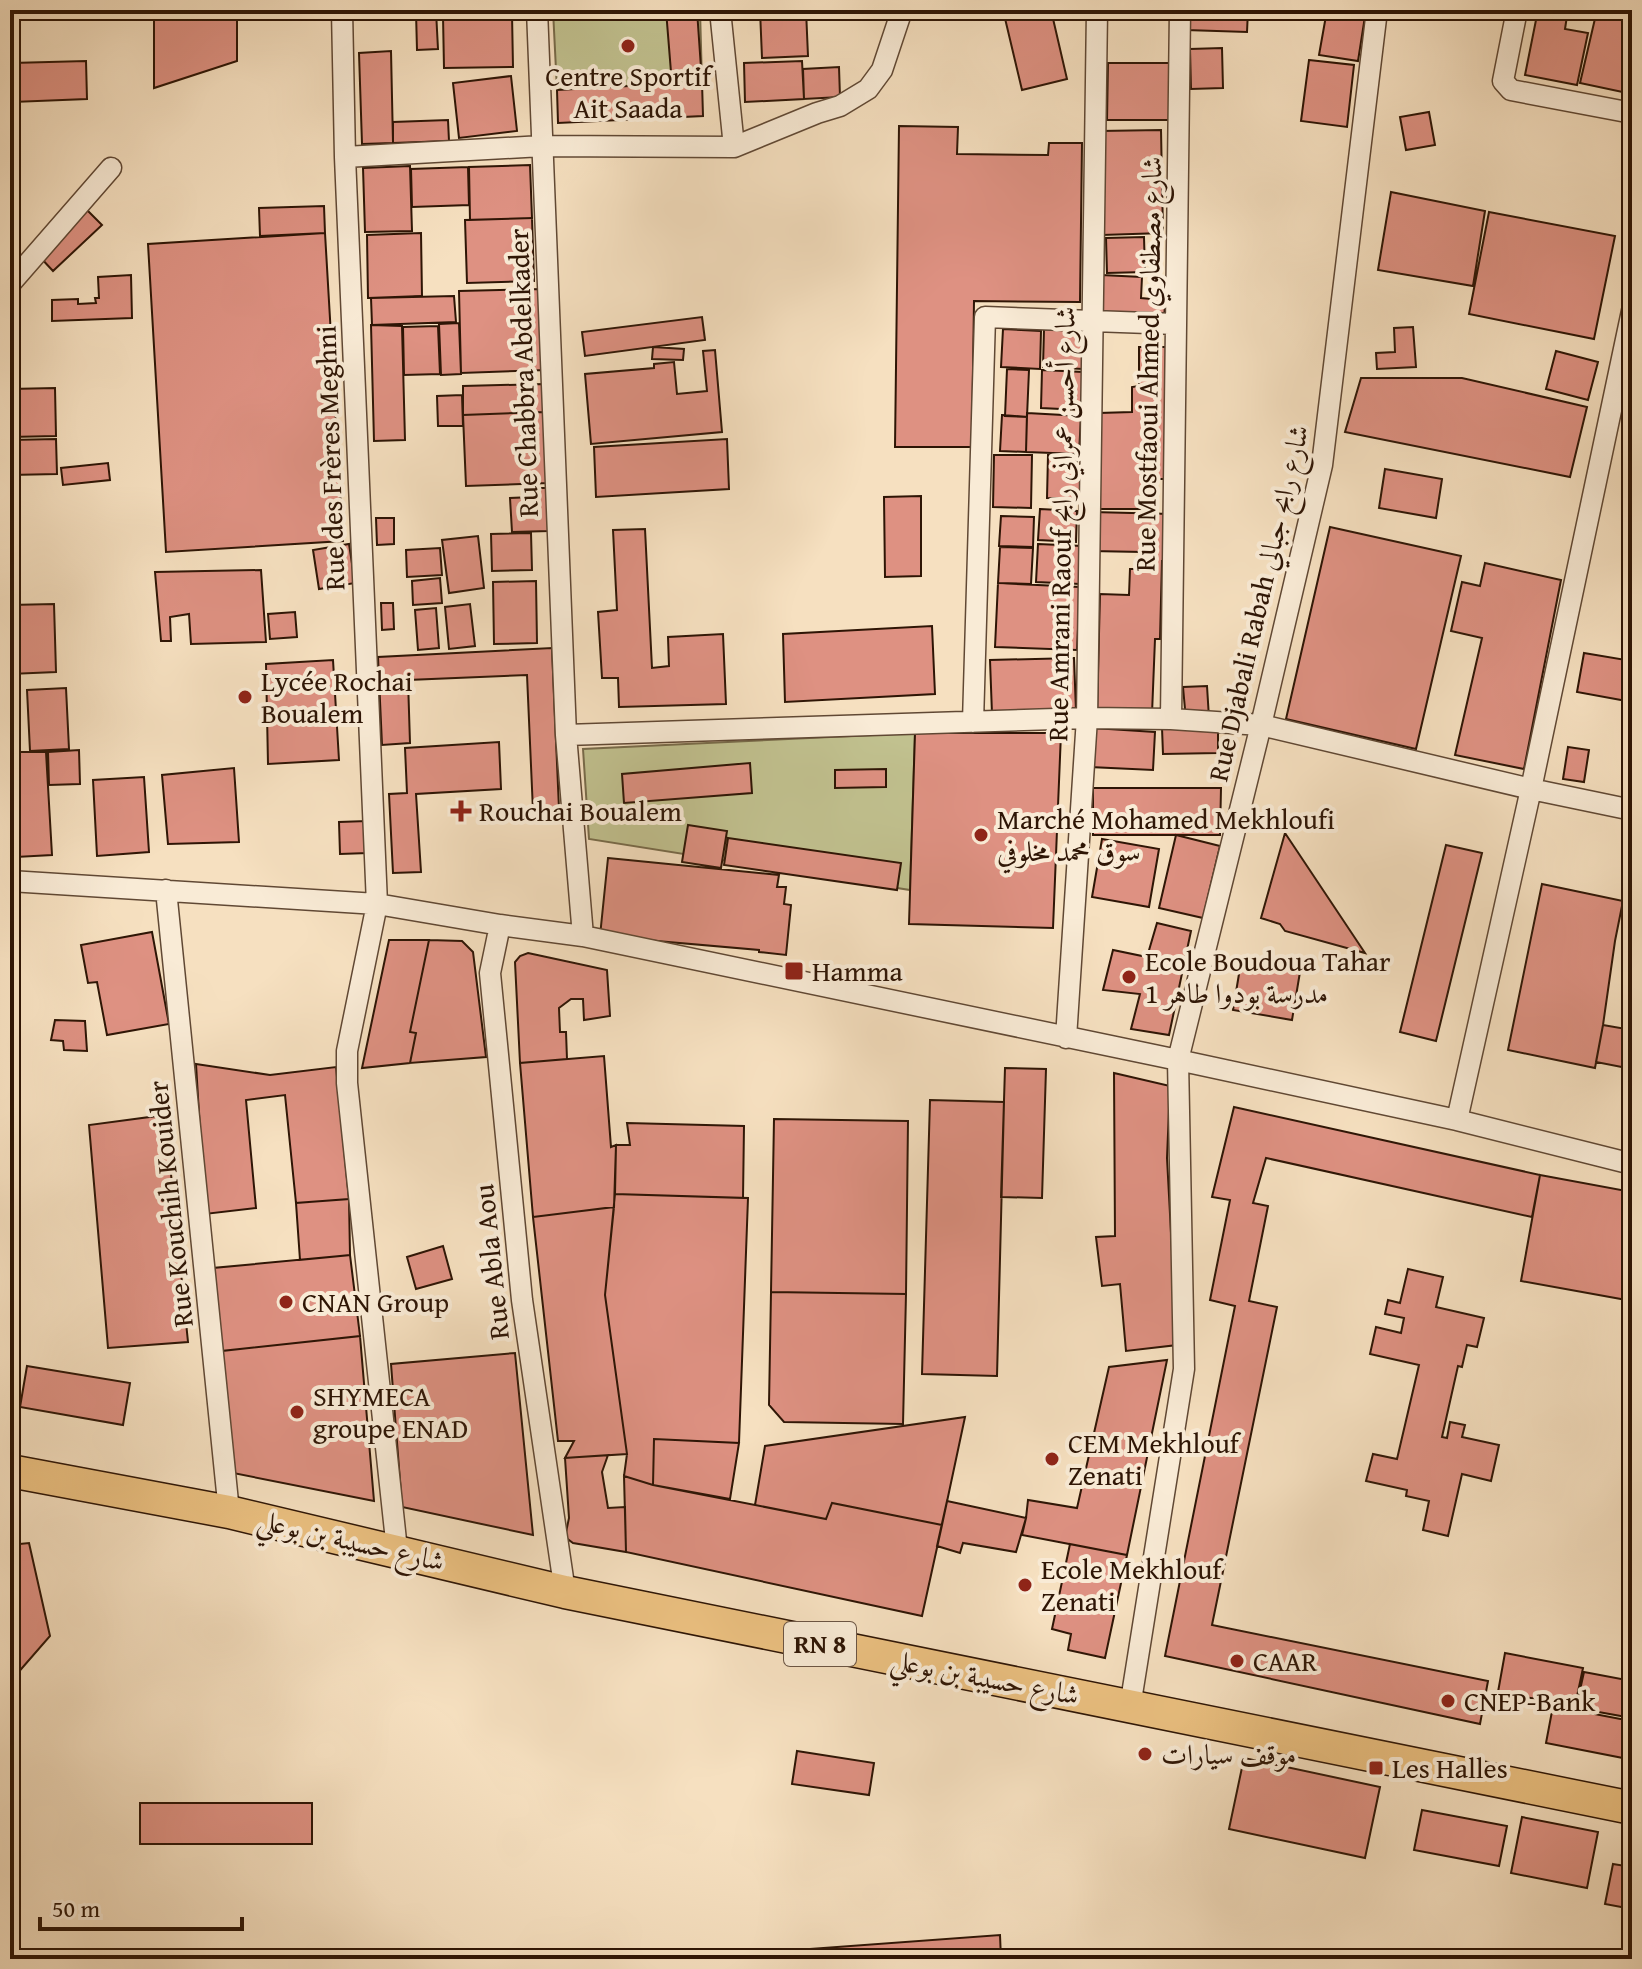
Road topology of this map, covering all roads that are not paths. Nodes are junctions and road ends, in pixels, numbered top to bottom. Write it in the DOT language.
graph roads {
  1 [pos="342,10"];
  2 [pos="537,10"];
  3 [pos="720,10"];
  4 [pos="902,10"];
  5 [pos="1097,10"];
  6 [pos="1180,10"];
  7 [pos="1377,10"];
  8 [pos="1517,10"];
  9 [pos="1632,113"];
  10 [pos="542,146"];
  11 [pos="734,147"];
  12 [pos="345,157"];
  13 [pos="111,168"];
  14 [pos="10,284"];
  15 [pos="1632,311"];
  16 [pos="1093,322"];
  17 [pos="1176,324"];
  18 [pos="1087,718"];
  19 [pos="1171,719"];
  20 [pos="973,722"];
  21 [pos="1261,725"];
  22 [pos="566,735"];
  23 [pos="1531,789"];
  24 [pos="1632,810"];
  25 [pos="10,881"];
  26 [pos="166,890"];
  27 [pos="377,904"];
  28 [pos="500,925"];
  29 [pos="583,936"];
  30 [pos="1066,1038"];
  31 [pos="1178,1060"];
  32 [pos="1457,1120"];
  33 [pos="1632,1164"];
  34 [pos="10,1463"];
  35 [pos="10,1471"];
  36 [pos="229,1512"];
  37 [pos="397,1550"];
  38 [pos="565,1592"];
  39 [pos="1130,1707"];
  40 [pos="1632,1808"];
  1 -- 12 [label="street, Rue des Frères Meghni"];
  2 -- 10 [label="street, Rue Chabbra Abdelkader"];
  3 -- 11 [label="street"];
  4 -- 11 [label="street"];
  5 -- 16 [label="street, Rue Amrani Raouf شارع أحسن عمراني رابح"];
  6 -- 17 [label="street, Rue Mostfaoui Ahmed شارع مصطفاوي"];
  7 -- 21 [label="street, Rue Djabali Rabah شارع رابح جبالي"];
  8 -- 9 [label="street"];
  10 -- 11 [label="street"];
  10 -- 12 [label="street"];
  10 -- 22 [label="street, Rue Chabbra Abdelkader"];
  12 -- 27 [label="street, Rue des Frères Meghni"];
  13 -- 14 [label="street"];
  15 -- 23 [label="street"];
  16 -- 17 [label="street"];
  16 -- 18 [label="street, Rue Amrani Raouf شارع أحسن عمراني رابح"];
  16 -- 20 [label="street"];
  17 -- 19 [label="street, Rue Mostfaoui Ahmed شارع مصطفاوي"];
  18 -- 19 [label="street"];
  18 -- 20 [label="street"];
  18 -- 30 [label="street, Rue Amrani Raouf شارع أحسن عمراني رابح"];
  19 -- 21 [label="street"];
  20 -- 22 [label="street"];
  21 -- 23 [label="street"];
  21 -- 31 [label="street, Rue Djabali Rabah شارع رابح جبالي"];
  22 -- 29 [label="street, Rue Chabbra Abdelkader"];
  23 -- 24 [label="street"];
  23 -- 32 [label="street"];
  25 -- 26 [label="street"];
  26 -- 27 [label="street"];
  26 -- 36 [label="street, Rue Kouchih Kouider"];
  27 -- 28 [label="street"];
  27 -- 37 [label="street, Rue des Frères Meghni"];
  28 -- 29 [label="street"];
  28 -- 38 [label="street, Rue Abla Aou"];
  29 -- 30 [label="street"];
  30 -- 31 [label="street"];
  31 -- 32 [label="street"];
  31 -- 39 [label="street, Rue Djabali Rabah شارع رابح جبالي"];
  32 -- 33 [label="street"];
  34 -- 35 [label="street"];
  35 -- 36 [label="main road, شارع حسيبة بن بوعلي / RN 8"];
  36 -- 37 [label="main road, شارع حسيبة بن بوعلي / RN 8"];
  37 -- 38 [label="main road, شارع حسيبة بن بوعلي / RN 8"];
  38 -- 39 [label="main road, شارع حسيبة بن بوعلي / RN 8"];
  39 -- 40 [label="main road, شارع حسيبة بن بوعلي / RN 8"];
}
